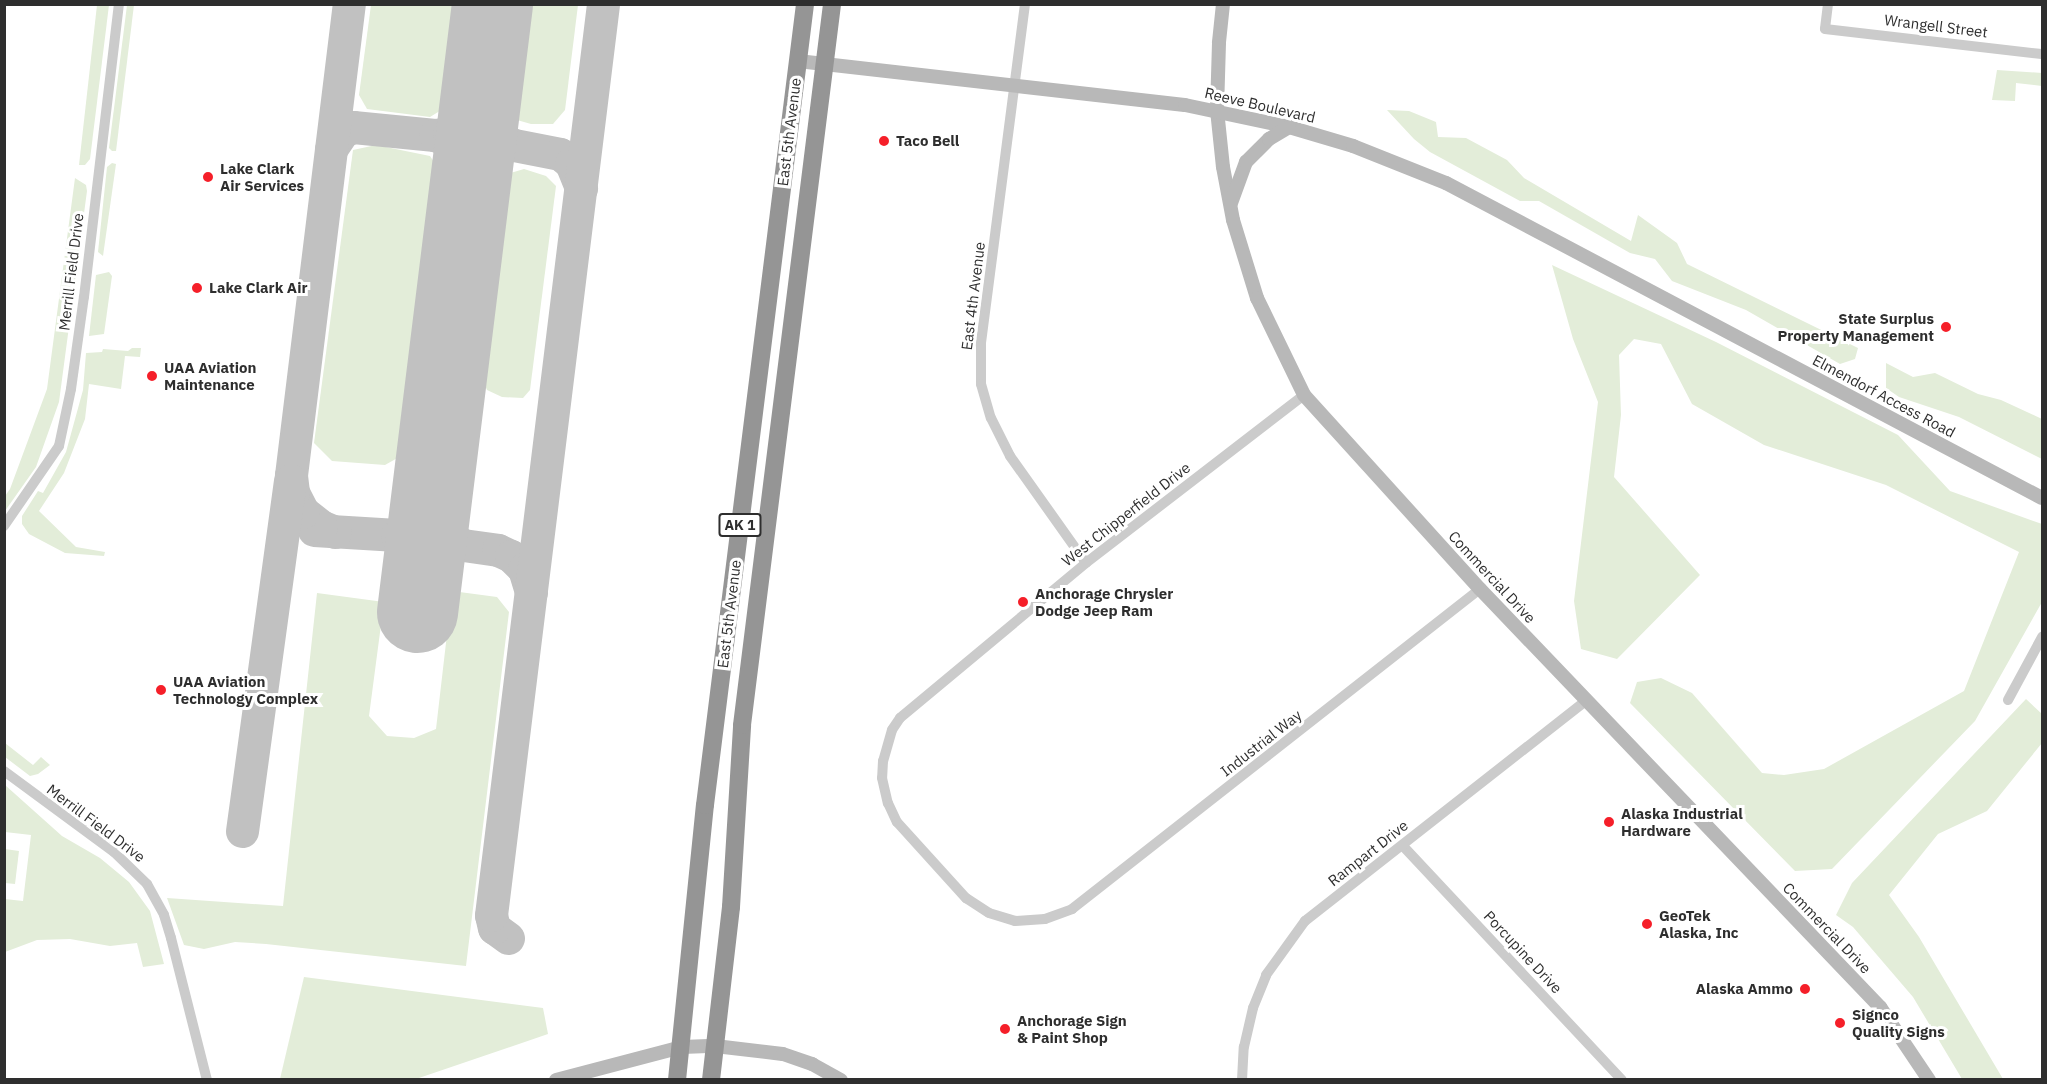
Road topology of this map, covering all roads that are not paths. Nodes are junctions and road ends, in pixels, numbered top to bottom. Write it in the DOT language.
graph roads {
  1 [pos="119,4"];
  2 [pos="805,4"];
  3 [pos="832,4"];
  4 [pos="1025,4"];
  5 [pos="1223,4"];
  6 [pos="1828,4"];
  7 [pos="2043,54"];
  8 [pos="798,61"];
  9 [pos="824,64"];
  10 [pos="1015,87"];
  11 [pos="1216,110"];
  12 [pos="1289,127"];
  13 [pos="1230,205"];
  14 [pos="1678,305"];
  15 [pos="1304,395"];
  16 [pos="2043,498"];
  17 [pos="4,526"];
  18 [pos="1086,563"];
  19 [pos="1480,589"];
  20 [pos="2043,637"];
  21 [pos="2008,700"];
  22 [pos="1586,701"];
  23 [pos="4,771"];
  24 [pos="1403,846"];
  25 [pos="1058,916"];
  26 [pos="715,1046"];
  27 [pos="681,1047"];
  28 [pos="207,1080"];
  29 [pos="556,1080"];
  30 [pos="677,1080"];
  31 [pos="711,1080"];
  32 [pos="841,1080"];
  33 [pos="1242,1080"];
  34 [pos="1622,1080"];
  35 [pos="1929,1080"];
  1 -- 17 [label="street, Merrill Field Drive"];
  2 -- 8 [label="highway, East 5th Avenue / AK 1"];
  3 -- 9 [label="highway, East 5th Avenue / AK 1"];
  4 -- 10 [label="street, East 4th Avenue"];
  5 -- 11 [label="street, Commercial Drive"];
  6 -- 7 [label="street, Wrangell Street"];
  8 -- 9 [label="street, Reeve Boulevard"];
  8 -- 27 [label="highway, East 5th Avenue / AK 1"];
  9 -- 10 [label="street, Reeve Boulevard"];
  9 -- 26 [label="highway, East 5th Avenue / AK 1"];
  10 -- 11 [label="street, Reeve Boulevard"];
  10 -- 18 [label="street, East 4th Avenue"];
  11 -- 12 [label="street, Reeve Boulevard"];
  11 -- 13 [label="street, Commercial Drive"];
  12 -- 13 [label="street"];
  12 -- 14 [label="street, Reeve Boulevard"];
  13 -- 15 [label="street, Commercial Drive"];
  14 -- 16 [label="street, Elmendorf Access Road"];
  15 -- 18 [label="street, West Chipperfield Drive"];
  15 -- 19 [label="street, Commercial Drive"];
  18 -- 25 [label="street, West Chipperfield Drive"];
  19 -- 22 [label="street, Commercial Drive"];
  19 -- 25 [label="street, Industrial Way"];
  20 -- 21 [label="street"];
  22 -- 24 [label="street, Rampart Drive"];
  22 -- 35 [label="street, Commercial Drive"];
  23 -- 28 [label="street, Merrill Field Drive"];
  24 -- 33 [label="street, Rampart Drive"];
  24 -- 34 [label="street, Porcupine Drive"];
  26 -- 27 [label="street"];
  26 -- 31 [label="highway, AK 1"];
  26 -- 32 [label="street"];
  27 -- 29 [label="street"];
  27 -- 30 [label="highway, AK 1"];
}
